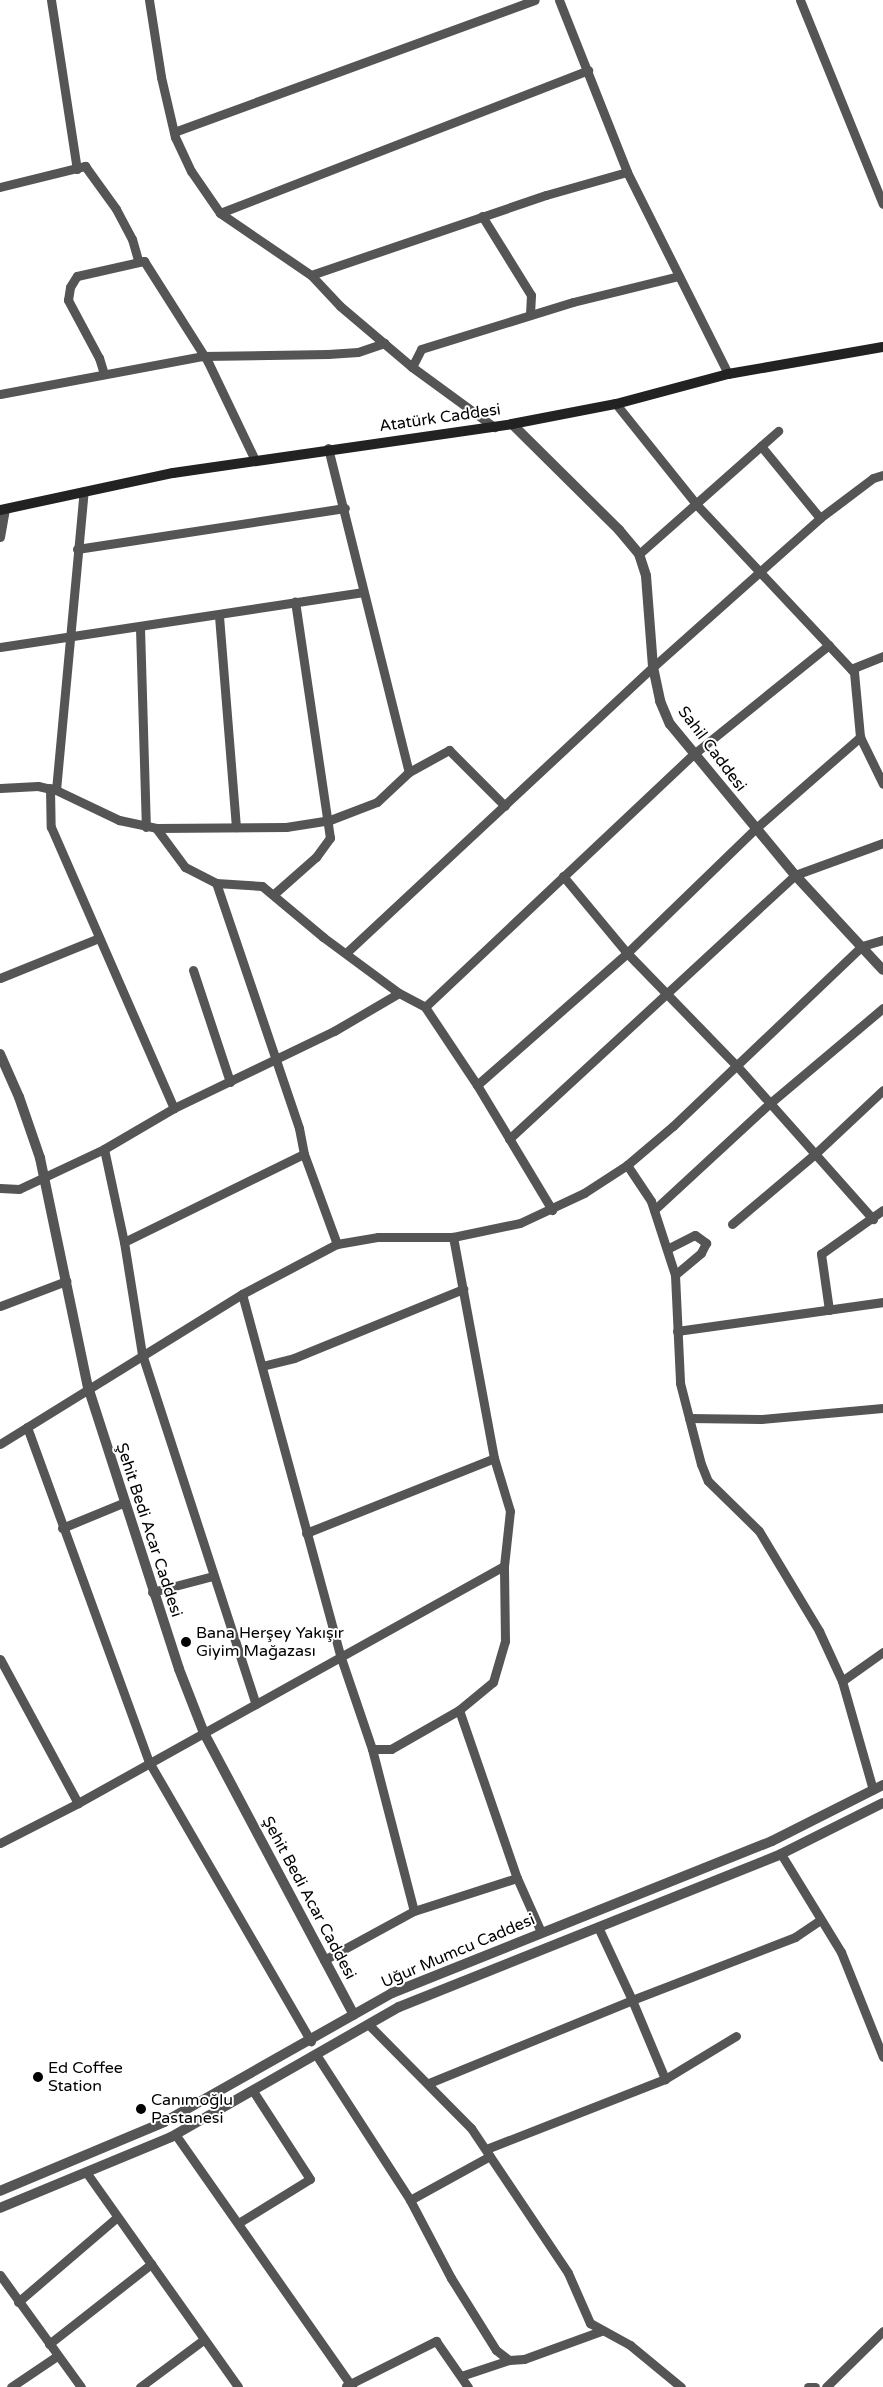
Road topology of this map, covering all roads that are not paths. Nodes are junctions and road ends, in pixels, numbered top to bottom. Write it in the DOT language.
graph roads {
  1 [pos="51,0"];
  2 [pos="149,0"];
  3 [pos="535,0"];
  4 [pos="558,0"];
  5 [pos="800,0"];
  6 [pos="588,70"];
  7 [pos="174,132"];
  8 [pos="77,169"];
  9 [pos="627,172"];
  10 [pos="0,187"];
  11 [pos="883,204"];
  12 [pos="220,213"];
  13 [pos="482,216"];
  14 [pos="138,260"];
  15 [pos="311,275"];
  16 [pos="679,276"];
  17 [pos="530,315"];
  18 [pos="384,343"];
  19 [pos="883,347"];
  20 [pos="203,356"];
  21 [pos="412,367"];
  22 [pos="104,374"];
  23 [pos="728,374"];
  24 [pos="0,394"];
  25 [pos="616,404"];
  26 [pos="512,424"];
  27 [pos="494,427"];
  28 [pos="778,431"];
  29 [pos="761,446"];
  30 [pos="328,448"];
  31 [pos="255,460"];
  32 [pos="883,474"];
  33 [pos="84,491"];
  34 [pos="696,504"];
  35 [pos="346,508"];
  36 [pos="2,509"];
  37 [pos="820,518"];
  38 [pos="0,537"];
  39 [pos="77,549"];
  40 [pos="638,554"];
  41 [pos="760,574"];
  42 [pos="362,592"];
  43 [pos="295,602"];
  44 [pos="219,616"];
  45 [pos="140,628"];
  46 [pos="68,638"];
  47 [pos="829,645"];
  48 [pos="0,647"];
  49 [pos="883,656"];
  50 [pos="654,667"];
  51 [pos="851,668"];
  52 [pos="860,737"];
  53 [pos="695,753"];
  54 [pos="409,772"];
  55 [pos="883,784"];
  56 [pos="0,788"];
  57 [pos="53,789"];
  58 [pos="505,806"];
  59 [pos="330,820"];
  60 [pos="146,827"];
  61 [pos="236,827"];
  62 [pos="156,828"];
  63 [pos="755,829"];
  64 [pos="883,843"];
  65 [pos="794,875"];
  66 [pos="563,876"];
  67 [pos="216,883"];
  68 [pos="274,894"];
  69 [pos="99,938"];
  70 [pos="883,940"];
  71 [pos="862,946"];
  72 [pos="346,953"];
  73 [pos="627,953"];
  74 [pos="193,970"];
  75 [pos="883,970"];
  76 [pos="0,978"];
  77 [pos="399,993"];
  78 [pos="667,993"];
  79 [pos="425,1007"];
  80 [pos="883,1008"];
  81 [pos="0,1054"];
  82 [pos="275,1060"];
  83 [pos="737,1066"];
  84 [pos="230,1082"];
  85 [pos="477,1085"];
  86 [pos="883,1090"];
  87 [pos="769,1104"];
  88 [pos="174,1108"];
  89 [pos="509,1139"];
  90 [pos="104,1149"];
  91 [pos="816,1153"];
  92 [pos="304,1154"];
  93 [pos="627,1165"];
  94 [pos="44,1178"];
  95 [pos="0,1188"];
  96 [pos="552,1210"];
  97 [pos="654,1210"];
  98 [pos="883,1210"];
  99 [pos="873,1219"];
  100 [pos="732,1224"];
  101 [pos="454,1237"];
  102 [pos="124,1242"];
  103 [pos="337,1244"];
  104 [pos="666,1250"];
  105 [pos="675,1274"];
  106 [pos="66,1280"];
  107 [pos="463,1289"];
  108 [pos="242,1294"];
  109 [pos="883,1302"];
  110 [pos="0,1306"];
  111 [pos="829,1310"];
  112 [pos="676,1331"];
  113 [pos="142,1354"];
  114 [pos="262,1366"];
  115 [pos="88,1387"];
  116 [pos="883,1408"];
  117 [pos="689,1418"];
  118 [pos="27,1427"];
  119 [pos="0,1444"];
  120 [pos="494,1458"];
  121 [pos="123,1503"];
  122 [pos="62,1528"];
  123 [pos="306,1533"];
  124 [pos="504,1566"];
  125 [pos="213,1576"];
  126 [pos="152,1592"];
  127 [pos="883,1652"];
  128 [pos="340,1655"];
  129 [pos="0,1659"];
  130 [pos="842,1681"];
  131 [pos="256,1704"];
  132 [pos="459,1710"];
  133 [pos="204,1733"];
  134 [pos="372,1749"];
  135 [pos="149,1762"];
  136 [pos="883,1785"];
  137 [pos="873,1790"];
  138 [pos="883,1802"];
  139 [pos="78,1803"];
  140 [pos="0,1843"];
  141 [pos="781,1854"];
  142 [pos="517,1878"];
  143 [pos="414,1911"];
  144 [pos="820,1920"];
  145 [pos="598,1927"];
  146 [pos="542,1932"];
  147 [pos="324,1960"];
  148 [pos="632,2000"];
  149 [pos="354,2015"];
  150 [pos="369,2025"];
  151 [pos="736,2036"];
  152 [pos="311,2040"];
  153 [pos="317,2056"];
  154 [pos="883,2057"];
  155 [pos="665,2079"];
  156 [pos="429,2083"];
  157 [pos="253,2091"];
  158 [pos="175,2134"];
  159 [pos="488,2153"];
  160 [pos="79,2158"];
  161 [pos="86,2172"];
  162 [pos="0,2191"];
  163 [pos="410,2200"];
  164 [pos="0,2208"];
  165 [pos="116,2218"];
  166 [pos="240,2222"];
  167 [pos="151,2264"];
  168 [pos="0,2275"];
  169 [pos="18,2302"];
  170 [pos="601,2331"];
  171 [pos="883,2331"];
  172 [pos="204,2340"];
  173 [pos="49,2344"];
  174 [pos="57,2356"];
  175 [pos="509,2360"];
  176 [pos="461,2376"];
  177 [pos="348,2386"];
  178 [pos="11,2387"];
  179 [pos="81,2387"];
  180 [pos="140,2387"];
  181 [pos="238,2387"];
  182 [pos="468,2387"];
  183 [pos="682,2387"];
  184 [pos="808,2387"];
  185 [pos="814,2387"];
  186 [pos="826,2387"];
  1 -- 8 [label="street"];
  2 -- 7 [label="street"];
  3 -- 7 [label="street"];
  4 -- 6 [label="street"];
  5 -- 11 [label="street"];
  6 -- 9 [label="street"];
  6 -- 12 [label="street"];
  7 -- 12 [label="street"];
  8 -- 10 [label="street"];
  8 -- 14 [label="street"];
  9 -- 13 [label="street"];
  9 -- 16 [label="street"];
  12 -- 15 [label="street"];
  13 -- 15 [label="street"];
  13 -- 17 [label="street"];
  14 -- 20 [label="street"];
  14 -- 22 [label="street"];
  15 -- 18 [label="street"];
  16 -- 17 [label="street"];
  16 -- 23 [label="street"];
  17 -- 21 [label="street"];
  18 -- 20 [label="street"];
  18 -- 21 [label="street"];
  19 -- 23 [label="main road, Atatürk Caddesi"];
  20 -- 22 [label="street"];
  20 -- 31 [label="street"];
  21 -- 27 [label="street"];
  22 -- 24 [label="street"];
  23 -- 25 [label="main road, Atatürk Caddesi"];
  25 -- 26 [label="main road, Atatürk Caddesi"];
  25 -- 34 [label="street"];
  26 -- 27 [label="main road, Atatürk Caddesi"];
  26 -- 40 [label="street, Sahil Caddesi"];
  27 -- 30 [label="main road, Atatürk Caddesi"];
  28 -- 29 [label="street"];
  29 -- 34 [label="street"];
  29 -- 37 [label="street"];
  30 -- 31 [label="main road, Atatürk Caddesi"];
  30 -- 35 [label="street"];
  31 -- 33 [label="main road, Atatürk Caddesi"];
  32 -- 37 [label="street"];
  33 -- 36 [label="main road, Atatürk Caddesi"];
  33 -- 39 [label="street"];
  34 -- 40 [label="street"];
  34 -- 41 [label="street"];
  35 -- 39 [label="street"];
  35 -- 42 [label="street"];
  36 -- 38 [label="street"];
  37 -- 41 [label="street"];
  39 -- 46 [label="street"];
  40 -- 50 [label="street, Sahil Caddesi"];
  41 -- 47 [label="street"];
  41 -- 50 [label="street"];
  42 -- 43 [label="street"];
  42 -- 54 [label="street"];
  43 -- 44 [label="street"];
  43 -- 59 [label="street"];
  44 -- 45 [label="street"];
  44 -- 61 [label="street"];
  45 -- 46 [label="street"];
  45 -- 60 [label="street"];
  46 -- 48 [label="street"];
  46 -- 57 [label="street"];
  47 -- 51 [label="street"];
  47 -- 53 [label="street"];
  49 -- 51 [label="street"];
  50 -- 53 [label="street, Sahil Caddesi"];
  50 -- 58 [label="street"];
  51 -- 52 [label="street"];
  52 -- 55 [label="street"];
  52 -- 63 [label="street"];
  53 -- 63 [label="street, Sahil Caddesi"];
  53 -- 66 [label="street"];
  54 -- 58 [label="street"];
  54 -- 59 [label="street"];
  56 -- 57 [label="street"];
  57 -- 60 [label="street"];
  57 -- 69 [label="street"];
  58 -- 72 [label="street"];
  59 -- 61 [label="street"];
  59 -- 68 [label="street"];
  60 -- 62 [label="street"];
  61 -- 62 [label="street"];
  62 -- 67 [label="street"];
  63 -- 65 [label="street, Sahil Caddesi"];
  63 -- 73 [label="street"];
  64 -- 65 [label="street"];
  65 -- 71 [label="street, Sahil Caddesi"];
  65 -- 78 [label="street"];
  66 -- 73 [label="street"];
  66 -- 79 [label="street"];
  67 -- 68 [label="street"];
  67 -- 82 [label="street"];
  68 -- 72 [label="street"];
  69 -- 76 [label="street"];
  69 -- 88 [label="street"];
  70 -- 71 [label="street"];
  71 -- 75 [label="street, Sahil Caddesi"];
  71 -- 83 [label="street"];
  72 -- 77 [label="street"];
  73 -- 78 [label="street"];
  73 -- 85 [label="street"];
  74 -- 84 [label="street"];
  77 -- 79 [label="street"];
  77 -- 82 [label="street"];
  78 -- 83 [label="street"];
  78 -- 89 [label="street"];
  79 -- 85 [label="street"];
  80 -- 87 [label="street"];
  81 -- 94 [label="street, Şehit Bedi Acar Caddesi"];
  82 -- 84 [label="street"];
  82 -- 92 [label="street"];
  83 -- 87 [label="street"];
  83 -- 93 [label="street"];
  84 -- 88 [label="street"];
  85 -- 89 [label="street"];
  86 -- 91 [label="street"];
  87 -- 91 [label="street"];
  87 -- 97 [label="street"];
  88 -- 90 [label="street"];
  89 -- 96 [label="street"];
  90 -- 94 [label="street"];
  90 -- 102 [label="street"];
  91 -- 99 [label="street"];
  91 -- 100 [label="street"];
  92 -- 102 [label="street"];
  92 -- 103 [label="street"];
  93 -- 96 [label="street"];
  93 -- 97 [label="street"];
  94 -- 95 [label="street"];
  94 -- 106 [label="street, Şehit Bedi Acar Caddesi"];
  96 -- 101 [label="street"];
  97 -- 104 [label="street"];
  98 -- 99 [label="street"];
  99 -- 111 [label="street"];
  101 -- 103 [label="street"];
  101 -- 107 [label="street"];
  102 -- 113 [label="street"];
  103 -- 108 [label="street"];
  104 -- 105 [label="street"];
  104 -- 105 [label="street"];
  105 -- 112 [label="street"];
  106 -- 110 [label="street"];
  106 -- 115 [label="street, Şehit Bedi Acar Caddesi"];
  107 -- 114 [label="street"];
  107 -- 120 [label="street"];
  108 -- 113 [label="street"];
  108 -- 114 [label="street"];
  109 -- 111 [label="street"];
  111 -- 112 [label="street"];
  112 -- 117 [label="street"];
  113 -- 115 [label="street"];
  113 -- 125 [label="street"];
  114 -- 123 [label="street"];
  115 -- 118 [label="street"];
  115 -- 121 [label="street, Şehit Bedi Acar Caddesi"];
  116 -- 117 [label="street"];
  117 -- 130 [label="street"];
  118 -- 119 [label="street"];
  118 -- 122 [label="street"];
  120 -- 123 [label="street"];
  120 -- 124 [label="street"];
  121 -- 122 [label="street"];
  121 -- 126 [label="street, Şehit Bedi Acar Caddesi"];
  122 -- 135 [label="street"];
  123 -- 128 [label="street"];
  124 -- 128 [label="street"];
  124 -- 132 [label="street"];
  125 -- 126 [label="street"];
  125 -- 131 [label="street"];
  126 -- 133 [label="street, Şehit Bedi Acar Caddesi"];
  127 -- 130 [label="street"];
  128 -- 131 [label="street"];
  128 -- 134 [label="street"];
  129 -- 139 [label="street"];
  130 -- 137 [label="street"];
  131 -- 133 [label="street"];
  132 -- 134 [label="street"];
  132 -- 142 [label="street"];
  133 -- 135 [label="street"];
  133 -- 147 [label="street, Şehit Bedi Acar Caddesi"];
  134 -- 143 [label="street"];
  135 -- 139 [label="street"];
  135 -- 152 [label="street"];
  136 -- 137 [label="street, Uğur Mumcu Caddesi"];
  137 -- 146 [label="street, Uğur Mumcu Caddesi"];
  138 -- 141 [label="street, Uğur Mumcu Caddesi"];
  139 -- 140 [label="street"];
  141 -- 144 [label="street"];
  141 -- 145 [label="street, Uğur Mumcu Caddesi"];
  142 -- 143 [label="street"];
  142 -- 146 [label="street"];
  143 -- 147 [label="street"];
  144 -- 148 [label="street"];
  144 -- 154 [label="street"];
  145 -- 148 [label="street"];
  145 -- 150 [label="street, Uğur Mumcu Caddesi"];
  146 -- 149 [label="street, Uğur Mumcu Caddesi"];
  147 -- 149 [label="street, Şehit Bedi Acar Caddesi"];
  148 -- 155 [label="street"];
  148 -- 156 [label="street"];
  149 -- 152 [label="street, Uğur Mumcu Caddesi"];
  150 -- 153 [label="street, Uğur Mumcu Caddesi"];
  150 -- 156 [label="street"];
  151 -- 155 [label="street"];
  152 -- 160 [label="street, Uğur Mumcu Caddesi"];
  153 -- 157 [label="street, Uğur Mumcu Caddesi"];
  153 -- 163 [label="street"];
  155 -- 159 [label="street"];
  156 -- 159 [label="street"];
  157 -- 158 [label="street, Uğur Mumcu Caddesi"];
  157 -- 166 [label="street"];
  158 -- 161 [label="street, Uğur Mumcu Caddesi"];
  158 -- 166 [label="street"];
  159 -- 163 [label="street"];
  159 -- 170 [label="street"];
  160 -- 161 [label="street"];
  160 -- 162 [label="street, Uğur Mumcu Caddesi"];
  161 -- 164 [label="street, Uğur Mumcu Caddesi"];
  161 -- 165 [label="street"];
  163 -- 175 [label="street"];
  165 -- 167 [label="street"];
  165 -- 169 [label="street"];
  166 -- 177 [label="street"];
  167 -- 172 [label="street"];
  167 -- 173 [label="street"];
  168 -- 169 [label="street"];
  169 -- 173 [label="street"];
  170 -- 175 [label="street"];
  170 -- 183 [label="street"];
  171 -- 186 [label="street"];
  172 -- 180 [label="street"];
  172 -- 181 [label="street"];
  173 -- 174 [label="street"];
  174 -- 178 [label="street"];
  174 -- 179 [label="street"];
  175 -- 176 [label="street"];
  176 -- 177 [label="street"];
  176 -- 182 [label="street"];
  184 -- 185 [label="street"];
}
